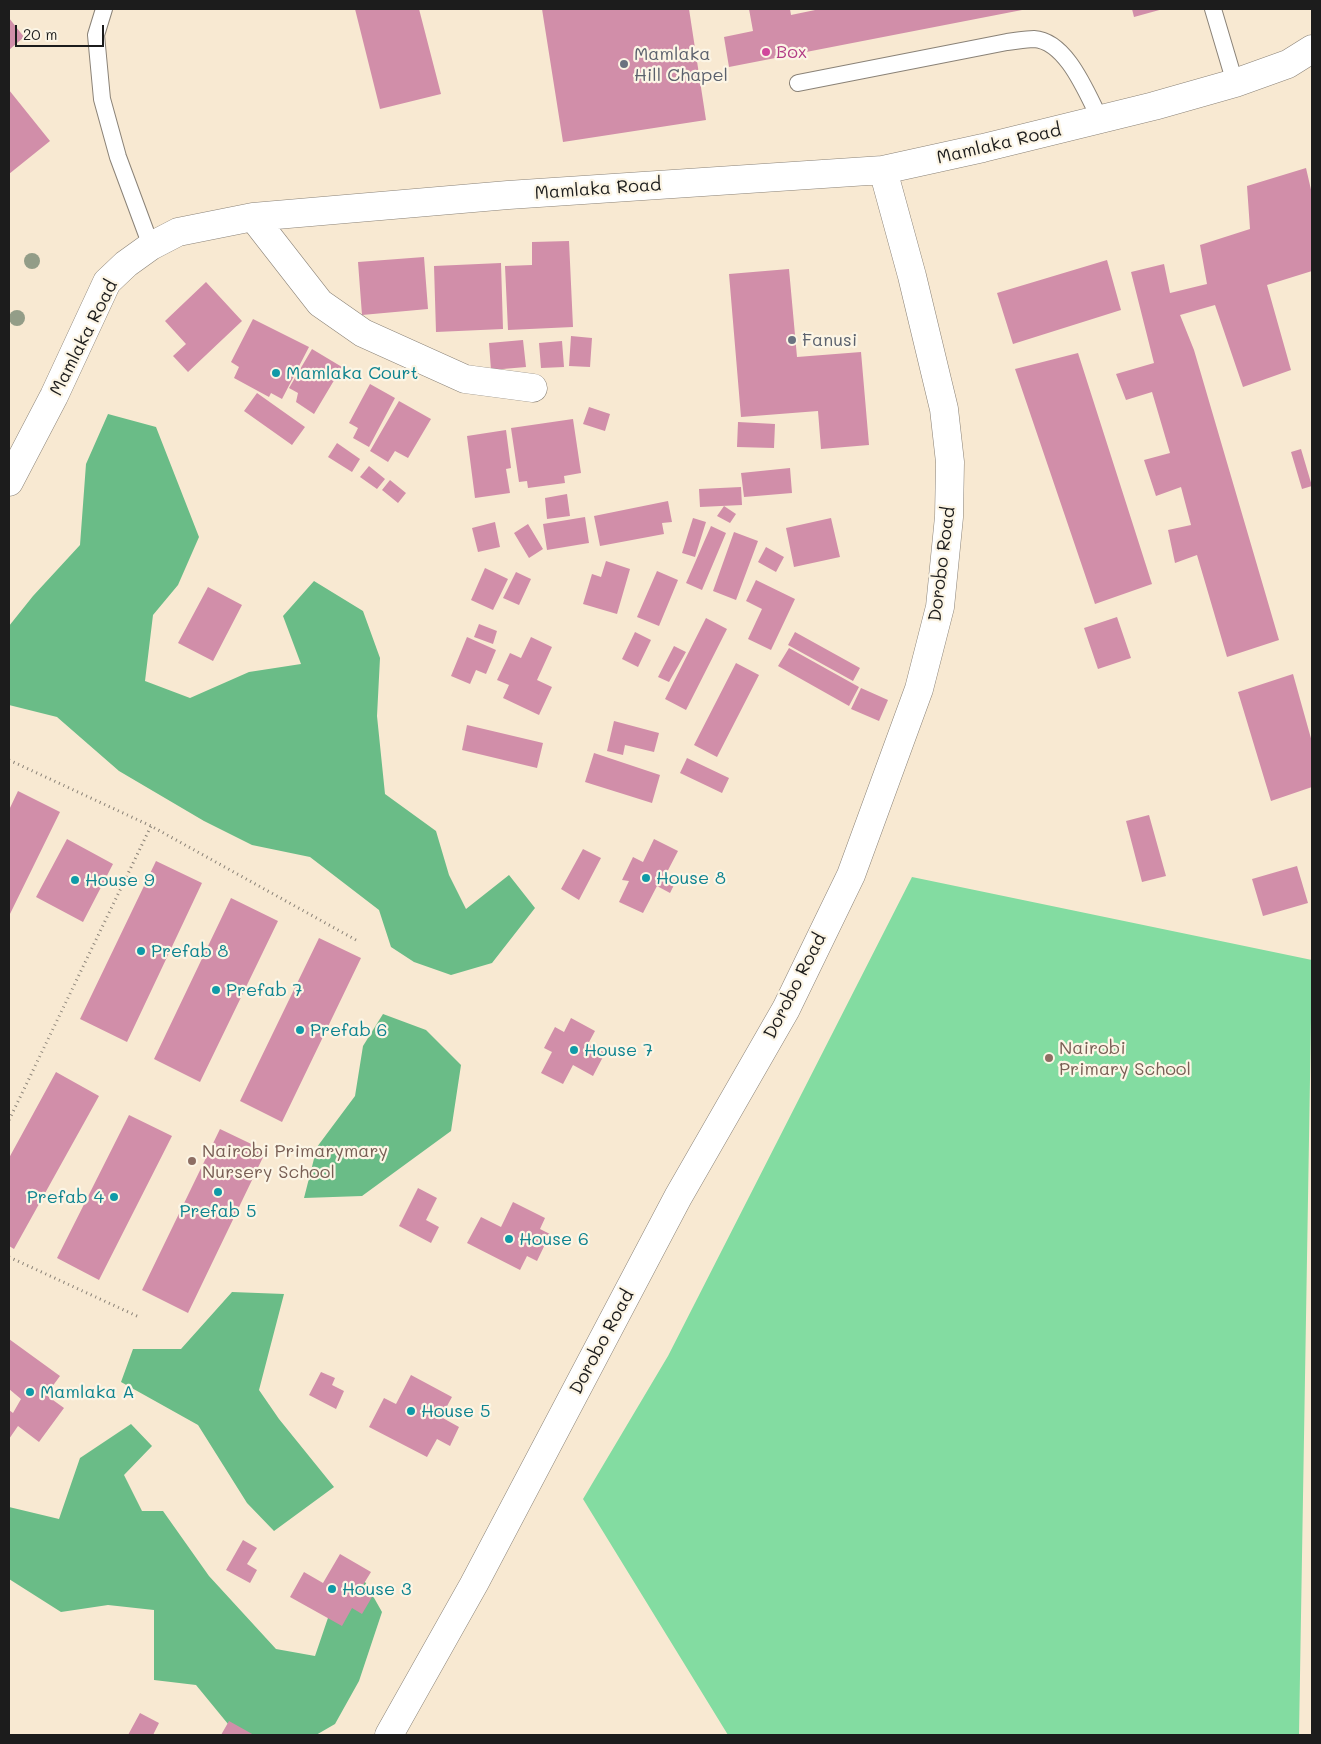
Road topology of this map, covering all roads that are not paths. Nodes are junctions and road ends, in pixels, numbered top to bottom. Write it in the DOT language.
graph roads {
  1 [pos="104,9"];
  2 [pos="1213,9"];
  3 [pos="1312,50"];
  4 [pos="798,83"];
  5 [pos="1235,83"];
  6 [pos="1100,119"];
  7 [pos="883,170"];
  8 [pos="253,217"];
  9 [pos="152,246"];
  10 [pos="533,388"];
  11 [pos="9,482"];
  12 [pos="389,1735"];
  1 -- 9 [label="lane"];
  2 -- 5 [label="lane"];
  3 -- 5 [label="street, Mamlaka Road"];
  4 -- 6 [label="lane"];
  5 -- 6 [label="street, Mamlaka Road"];
  6 -- 7 [label="street, Mamlaka Road"];
  7 -- 8 [label="street, Mamlaka Road"];
  7 -- 12 [label="street, Dorobo Road"];
  8 -- 9 [label="street, Mamlaka Road"];
  8 -- 10 [label="street"];
  9 -- 11 [label="street, Mamlaka Road"];
}
